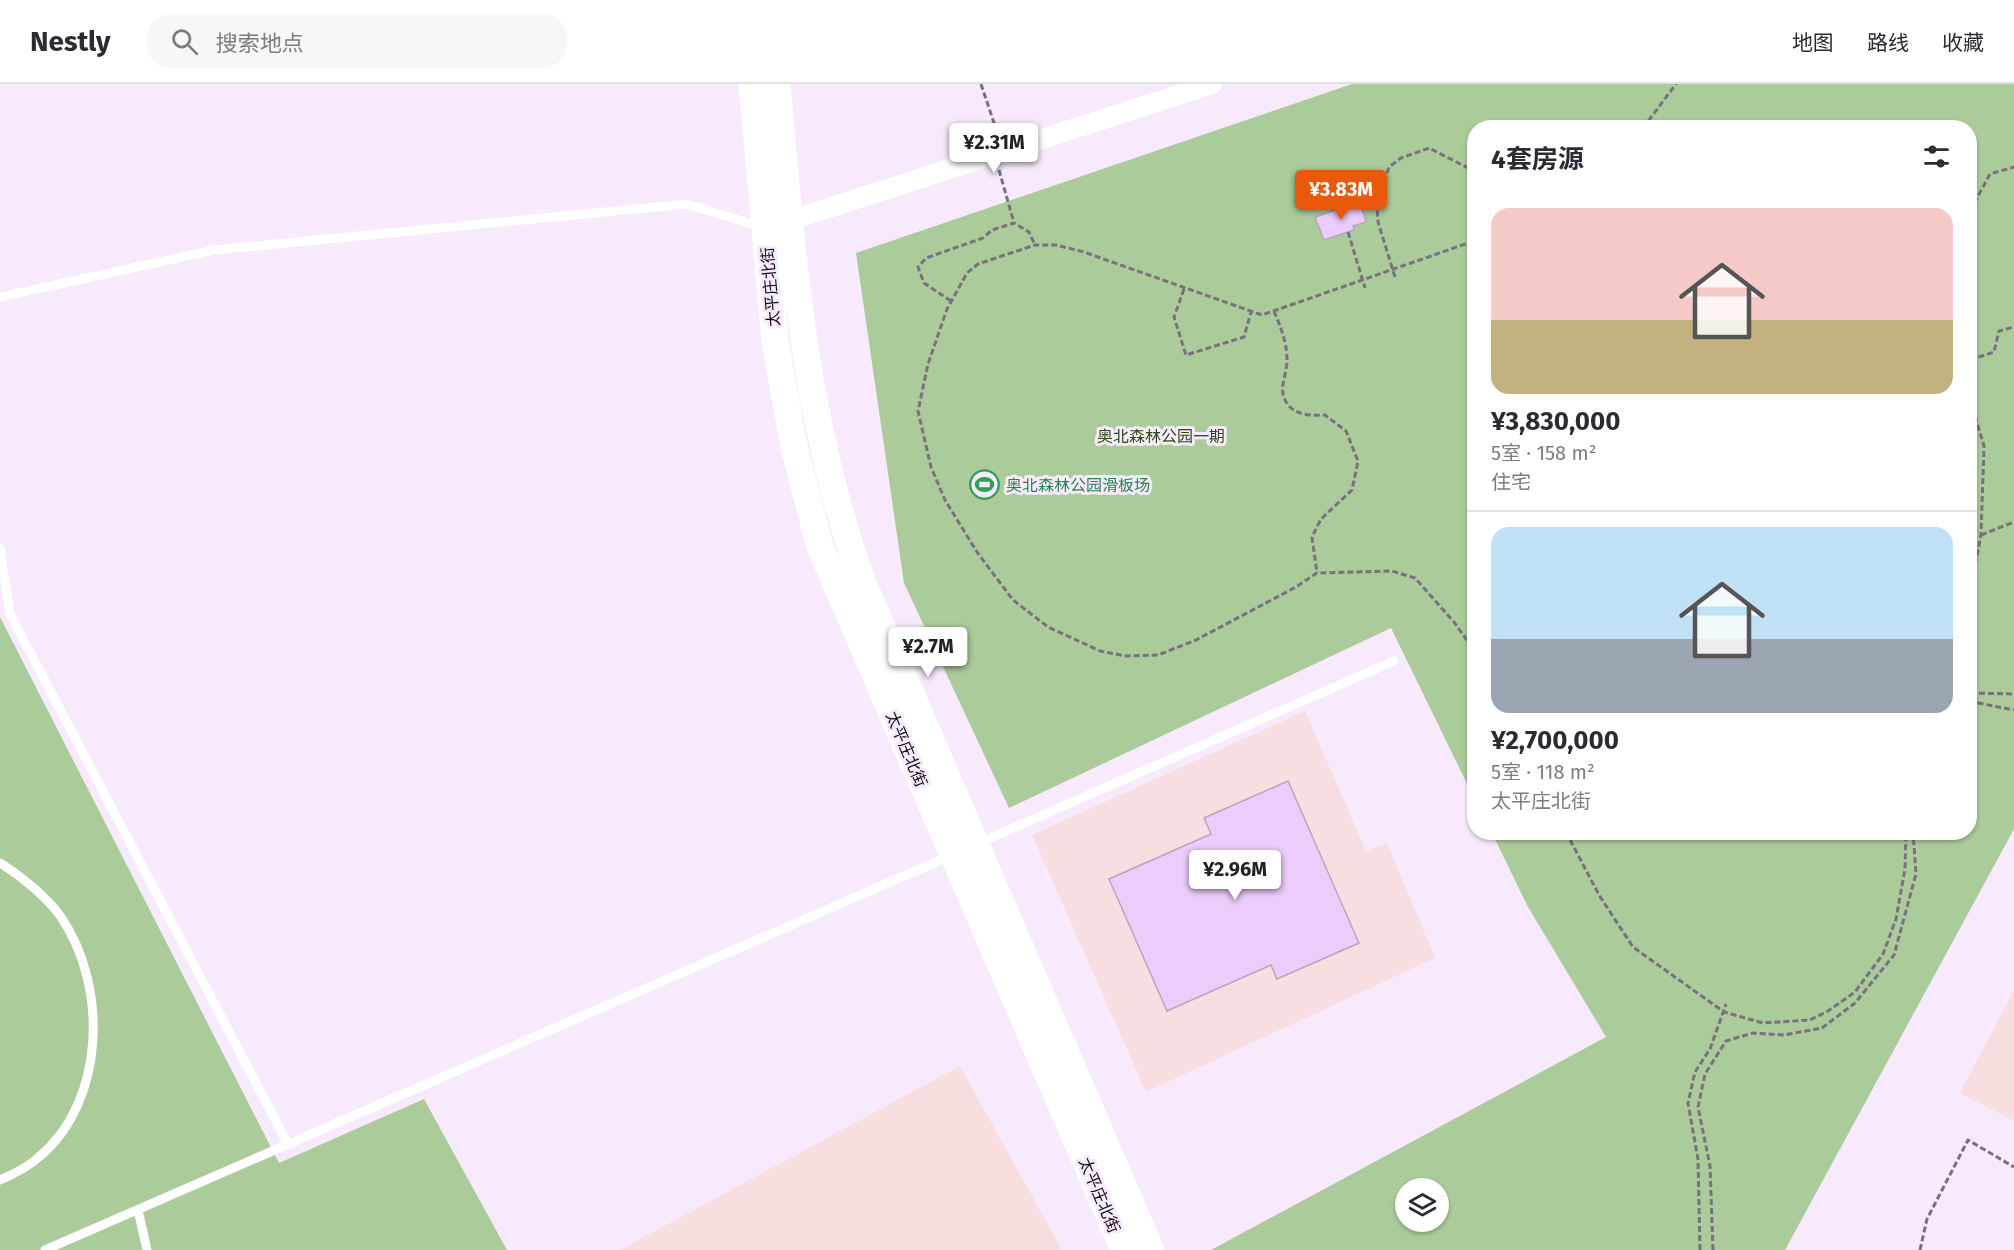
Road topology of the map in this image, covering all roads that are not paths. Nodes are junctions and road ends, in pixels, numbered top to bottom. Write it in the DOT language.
graph roads {
  1 [pos="752,84"];
  2 [pos="777,84"];
  3 [pos="1212,84"];
  4 [pos="777,225"];
  5 [pos="0,297"];
  6 [pos="0,548"];
  7 [pos="1394,661"];
  8 [pos="964,850"];
  9 [pos="0,863"];
  10 [pos="288,1144"];
  11 [pos="0,1180"];
  12 [pos="138,1209"];
  13 [pos="45,1250"];
  14 [pos="147,1250"];
  15 [pos="1124,1250"];
  16 [pos="1151,1250"];
  1 -- 4 [label="main road, 太平庄北街"];
  2 -- 4 [label="main road, 太平庄北街"];
  3 -- 4 [label="street"];
  4 -- 5 [label="lane"];
  4 -- 8 [label="main road, 太平庄北街"];
  6 -- 10 [label="lane"];
  7 -- 8 [label="lane"];
  8 -- 10 [label="lane"];
  8 -- 15 [label="main road, 太平庄北街"];
  8 -- 16 [label="main road, 太平庄北街"];
  9 -- 11 [label="lane"];
  10 -- 12 [label="lane"];
  12 -- 13 [label="lane"];
  12 -- 14 [label="lane"];
}
